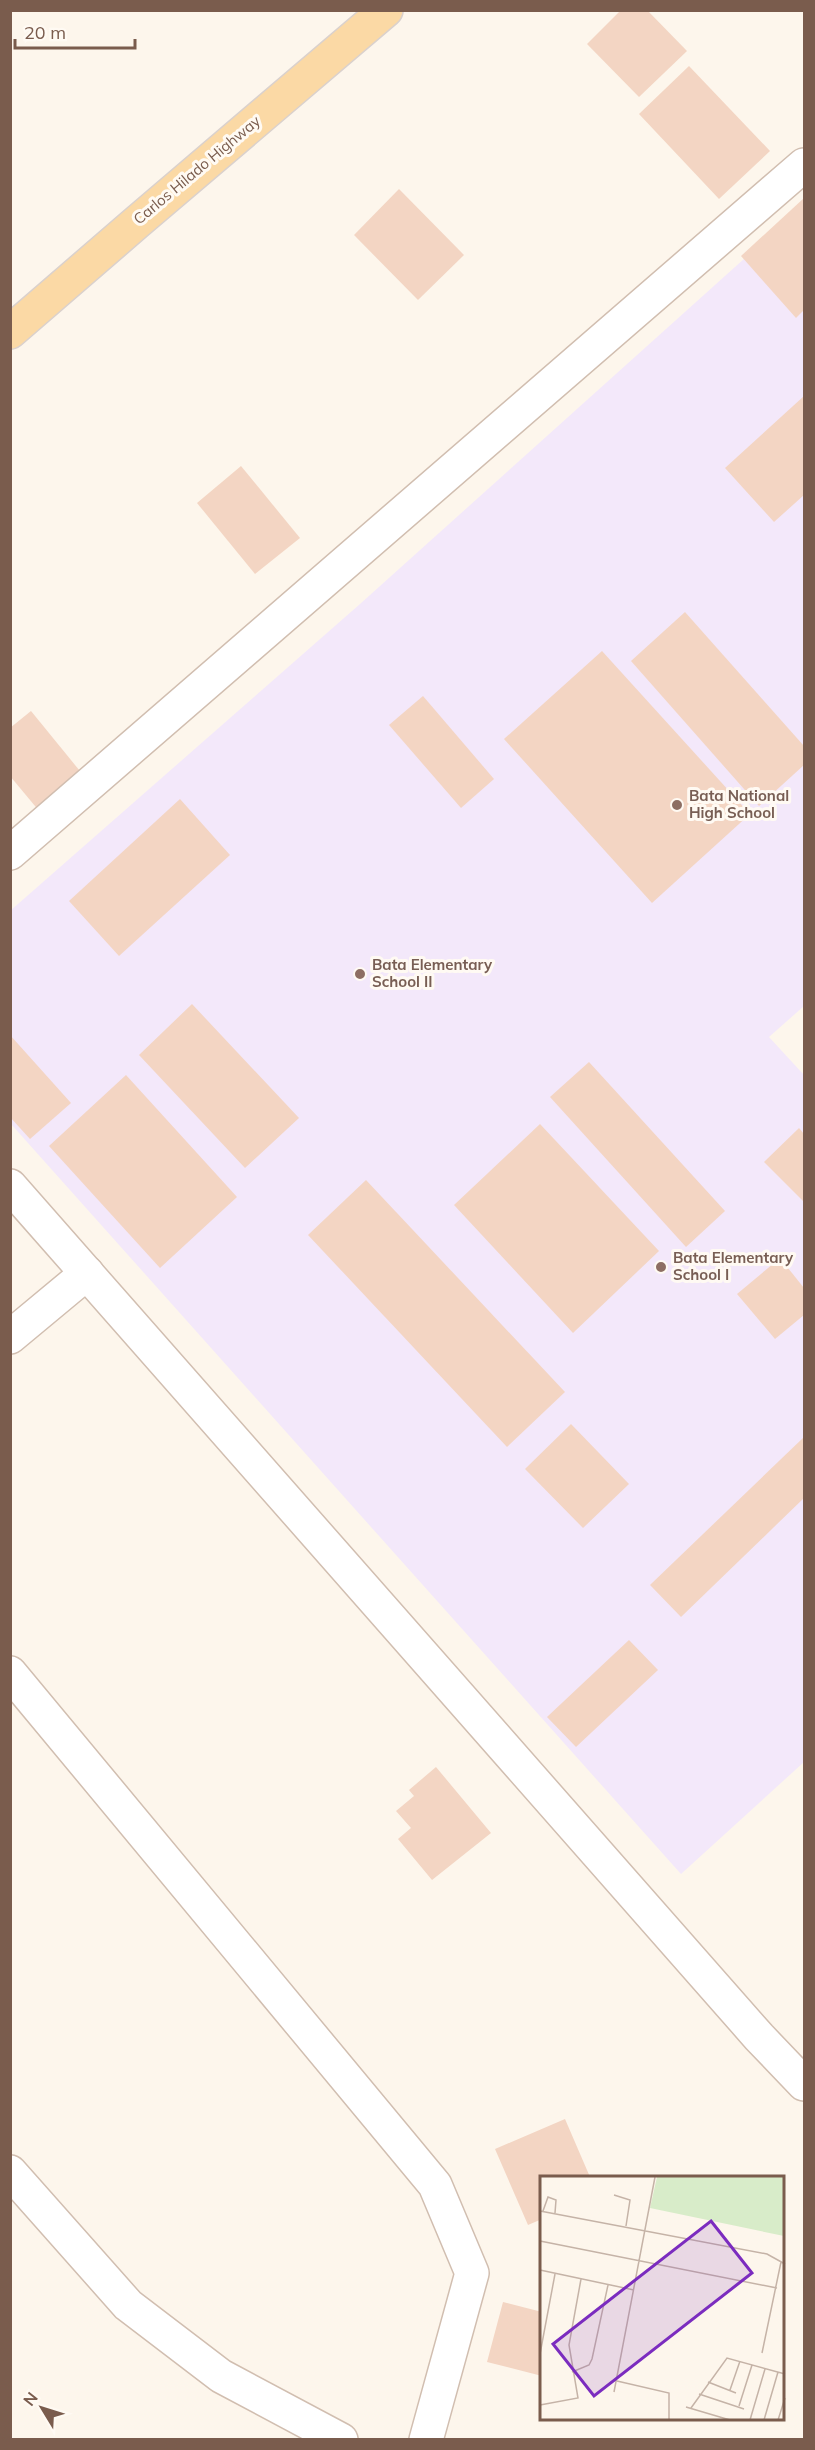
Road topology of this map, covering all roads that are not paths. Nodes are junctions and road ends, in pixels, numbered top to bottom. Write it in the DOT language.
graph roads {
  1 [pos="386,10"];
  2 [pos="804,165"];
  3 [pos="10,332"];
  4 [pos="10,853"];
  5 [pos="10,1186"];
  6 [pos="87,1273"];
  7 [pos="10,1337"];
  8 [pos="10,1673"];
  9 [pos="804,2084"];
  10 [pos="10,2172"];
  11 [pos="341,2439"];
  12 [pos="426,2439"];
  1 -- 3 [label="main road, Carlos Hilado Highway"];
  2 -- 4 [label="street"];
  5 -- 6 [label="street"];
  6 -- 7 [label="street"];
  6 -- 9 [label="street"];
  8 -- 12 [label="street"];
  10 -- 11 [label="street"];
}
